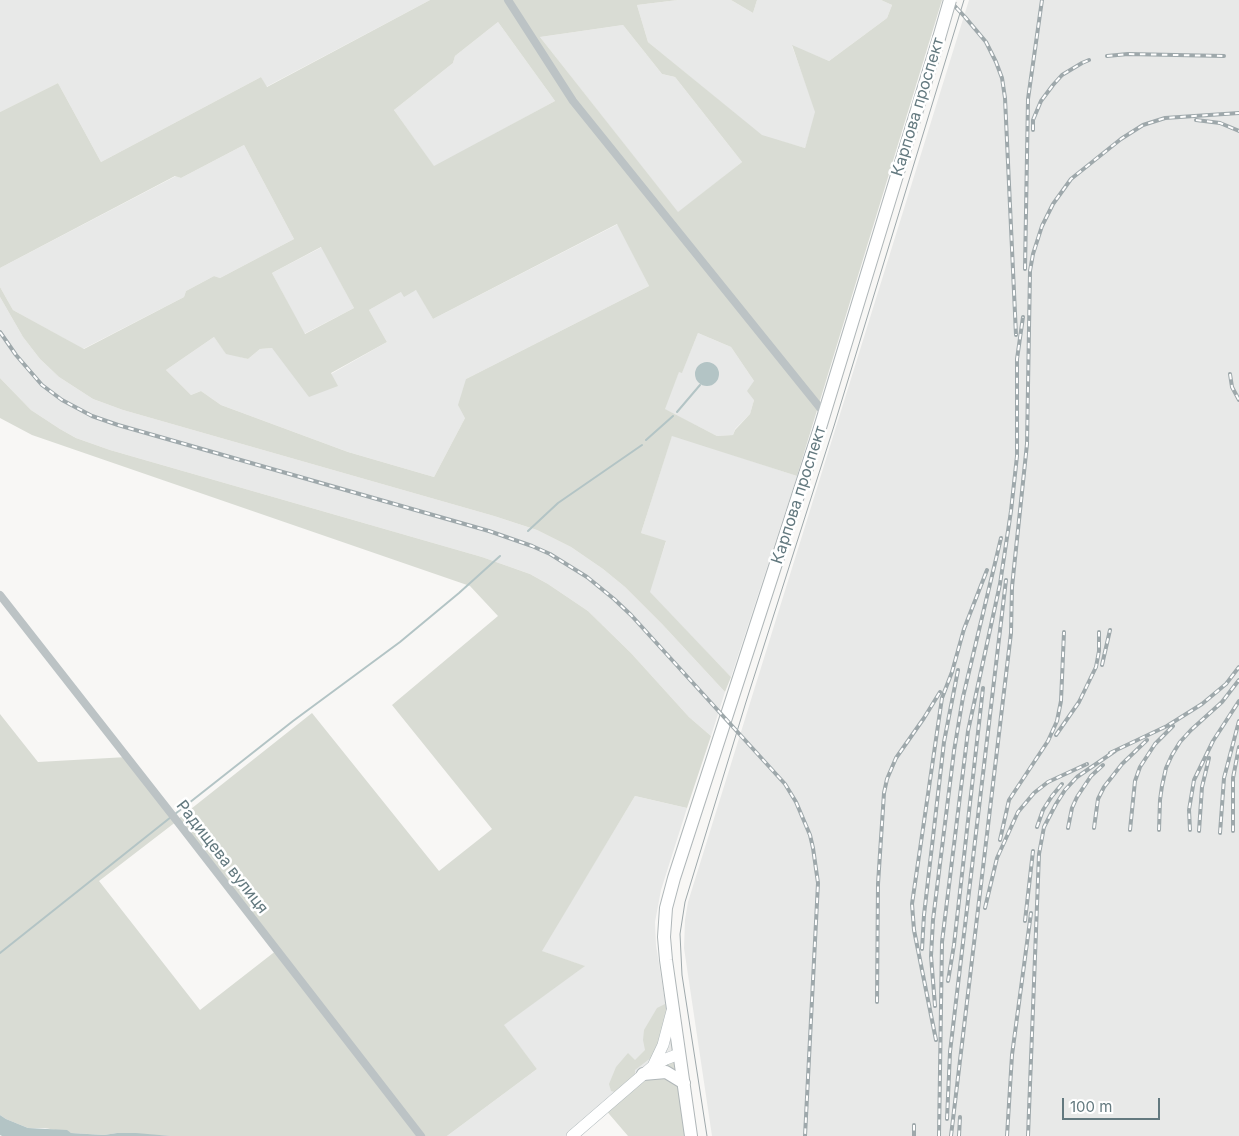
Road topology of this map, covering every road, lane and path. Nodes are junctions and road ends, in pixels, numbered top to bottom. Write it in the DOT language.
graph roads {
  1 [pos="508,0"];
  2 [pos="950,0"];
  3 [pos="825,414"];
  4 [pos="0,596"];
  5 [pos="673,1008"];
  6 [pos="679,1054"];
  7 [pos="648,1071"];
  8 [pos="684,1083"];
  9 [pos="421,1136"];
  10 [pos="572,1136"];
  11 [pos="691,1136"];
  1 -- 3 [label="street"];
  2 -- 3 [label="main road, Карпова проспект, bridge"];
  3 -- 5 [label="main road, Карпова проспект"];
  4 -- 9 [label="street, Радищева вулиця"];
  5 -- 6 [label="main road, Карпова проспект"];
  5 -- 7 [label="main road"];
  6 -- 7 [label="main road"];
  6 -- 8 [label="main road, Карпова проспект"];
  7 -- 8 [label="main road"];
  7 -- 10 [label="main road"];
  8 -- 11 [label="main road, Карпова проспект"];
}
